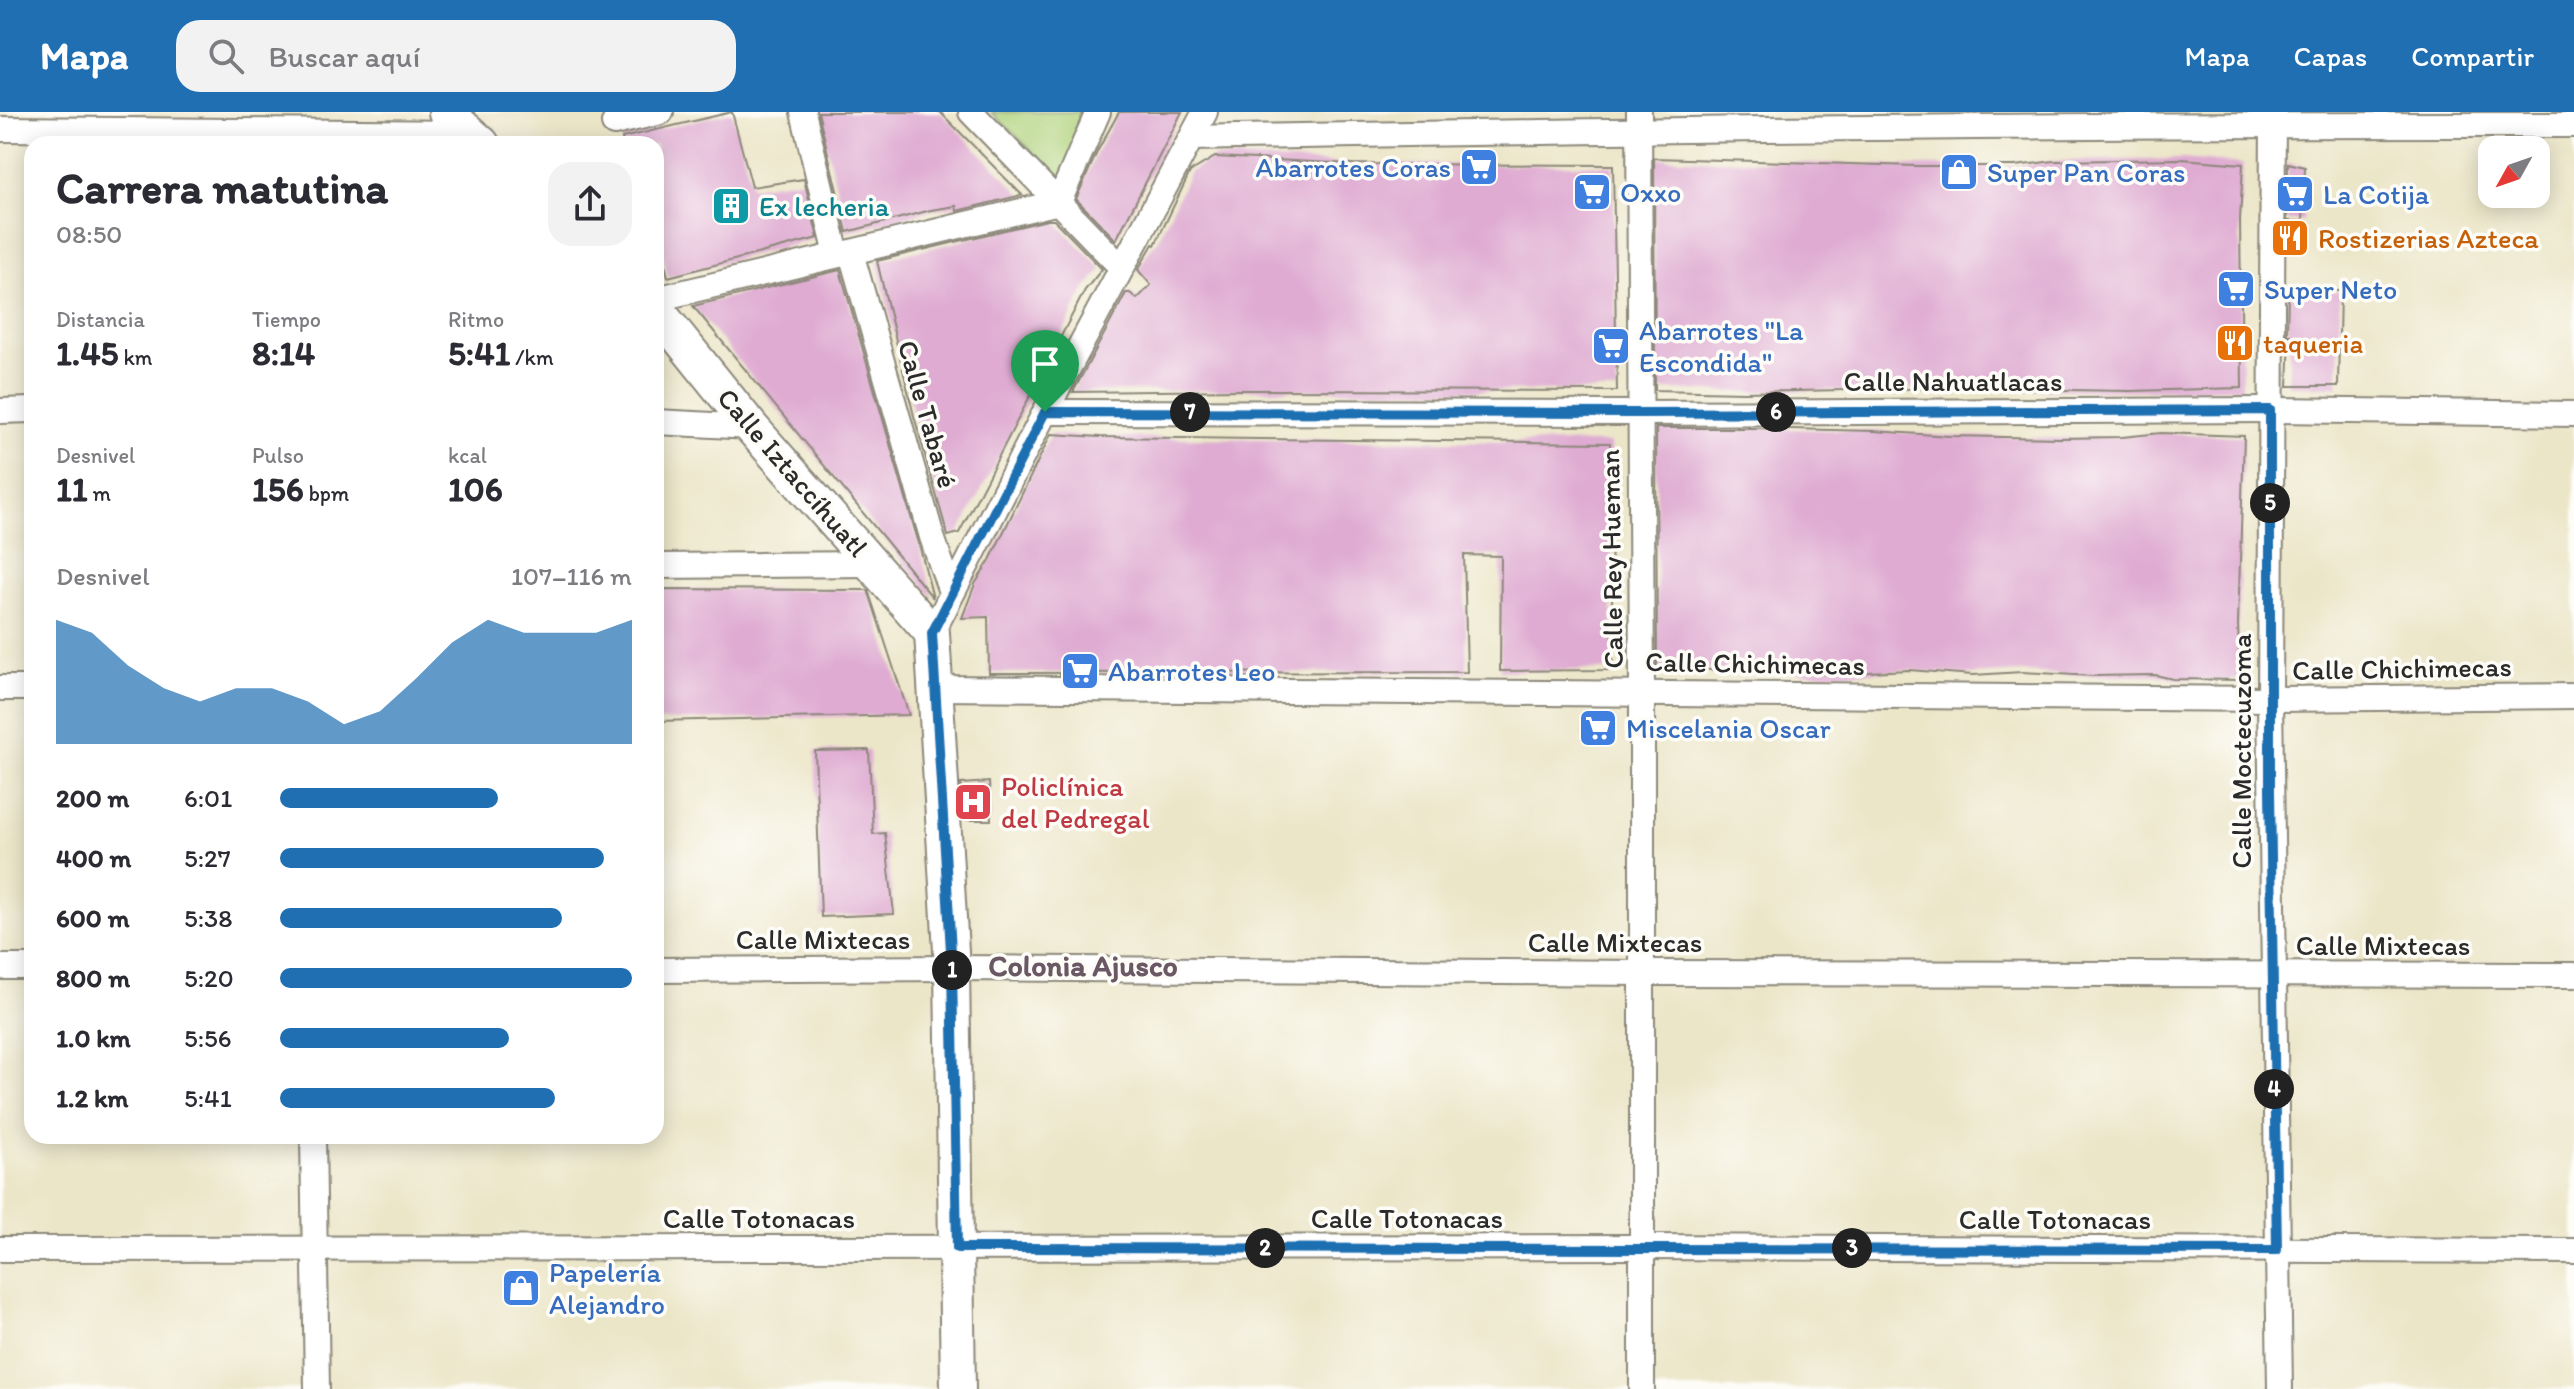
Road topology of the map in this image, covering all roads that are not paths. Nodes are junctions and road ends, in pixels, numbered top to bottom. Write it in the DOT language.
graph roads {
  1 [pos="661,112"];
  2 [pos="803,112"];
  3 [pos="971,112"];
  4 [pos="1098,112"];
  5 [pos="1205,112"];
  6 [pos="2273,118"];
  7 [pos="1639,120"];
  8 [pos="2574,125"];
  9 [pos="615,126"];
  10 [pos="0,129"];
  11 [pos="293,129"];
  12 [pos="466,130"];
  13 [pos="1192,138"];
  14 [pos="1059,202"];
  15 [pos="844,254"];
  16 [pos="1121,267"];
  17 [pos="664,297"];
  18 [pos="664,319"];
  19 [pos="24,410"];
  20 [pos="2270,410"];
  21 [pos="0,411"];
  22 [pos="1045,412"];
  23 [pos="1639,413"];
  24 [pos="2574,414"];
  25 [pos="664,422"];
  26 [pos="751,427"];
  27 [pos="874,564"];
  28 [pos="664,566"];
  29 [pos="951,592"];
  30 [pos="932,633"];
  31 [pos="0,688"];
  32 [pos="24,688"];
  33 [pos="936,688"];
  34 [pos="1642,692"];
  35 [pos="2574,696"];
  36 [pos="2270,699"];
  37 [pos="0,967"];
  38 [pos="24,967"];
  39 [pos="952,968"];
  40 [pos="664,970"];
  41 [pos="1642,973"];
  42 [pos="2272,975"];
  43 [pos="2574,975"];
  44 [pos="313,1144"];
  45 [pos="1642,1247"];
  46 [pos="315,1248"];
  47 [pos="957,1248"];
  48 [pos="0,1249"];
  49 [pos="2277,1250"];
  50 [pos="2574,1251"];
  51 [pos="317,1389"];
  52 [pos="958,1389"];
  53 [pos="1642,1389"];
  54 [pos="2280,1389"];
  1 -- 9 [label="street"];
  2 -- 15 [label="street, Calle Tabaré"];
  3 -- 14 [label="street"];
  4 -- 14 [label="street"];
  5 -- 13 [label="street"];
  6 -- 7 [label="street"];
  6 -- 8 [label="street"];
  6 -- 20 [label="street, Calle Moctecuzoma"];
  7 -- 13 [label="street"];
  7 -- 23 [label="street, Calle Rey Hueman"];
  10 -- 11 [label="street"];
  11 -- 12 [label="street"];
  13 -- 16 [label="street"];
  14 -- 15 [label="street"];
  14 -- 16 [label="street"];
  15 -- 17 [label="street"];
  15 -- 29 [label="street, Calle Tabaré"];
  16 -- 22 [label="street"];
  18 -- 26 [label="street, Calle Iztaccíhuatl"];
  19 -- 21 [label="street"];
  20 -- 23 [label="street, Calle Nahuatlacas"];
  20 -- 24 [label="street, Calle Nahuatlacas"];
  20 -- 36 [label="street, Calle Moctecuzoma"];
  22 -- 23 [label="street, Calle Nahuatlacas"];
  22 -- 29 [label="street"];
  23 -- 34 [label="street, Calle Rey Hueman"];
  25 -- 26 [label="street"];
  26 -- 27 [label="street, Calle Iztaccíhuatl"];
  27 -- 28 [label="street"];
  27 -- 30 [label="street, Calle Iztaccíhuatl"];
  29 -- 30 [label="street"];
  30 -- 33 [label="street"];
  31 -- 32 [label="street"];
  33 -- 34 [label="street, Calle Chichimecas"];
  33 -- 39 [label="street"];
  34 -- 36 [label="street, Calle Chichimecas"];
  34 -- 41 [label="street, Calle Rey Hueman"];
  35 -- 36 [label="street, Calle Chichimecas"];
  36 -- 42 [label="street, Calle Moctecuzoma"];
  37 -- 38 [label="street"];
  39 -- 40 [label="street, Calle Mixtecas"];
  39 -- 41 [label="street, Calle Mixtecas"];
  39 -- 47 [label="street"];
  41 -- 42 [label="street, Calle Mixtecas"];
  41 -- 45 [label="street, Calle Rey Hueman"];
  42 -- 43 [label="street, Calle Mixtecas"];
  42 -- 49 [label="street, Calle Moctecuzoma"];
  44 -- 46 [label="street"];
  45 -- 47 [label="street, Calle Totonacas"];
  45 -- 49 [label="street, Calle Totonacas"];
  45 -- 53 [label="street, Calle Rey Hueman"];
  46 -- 47 [label="street, Calle Totonacas"];
  46 -- 48 [label="street, Calle Totonacas"];
  46 -- 51 [label="street"];
  47 -- 52 [label="street"];
  49 -- 50 [label="street, Calle Totonacas"];
  49 -- 54 [label="street, Calle Moctecuzoma"];
}
